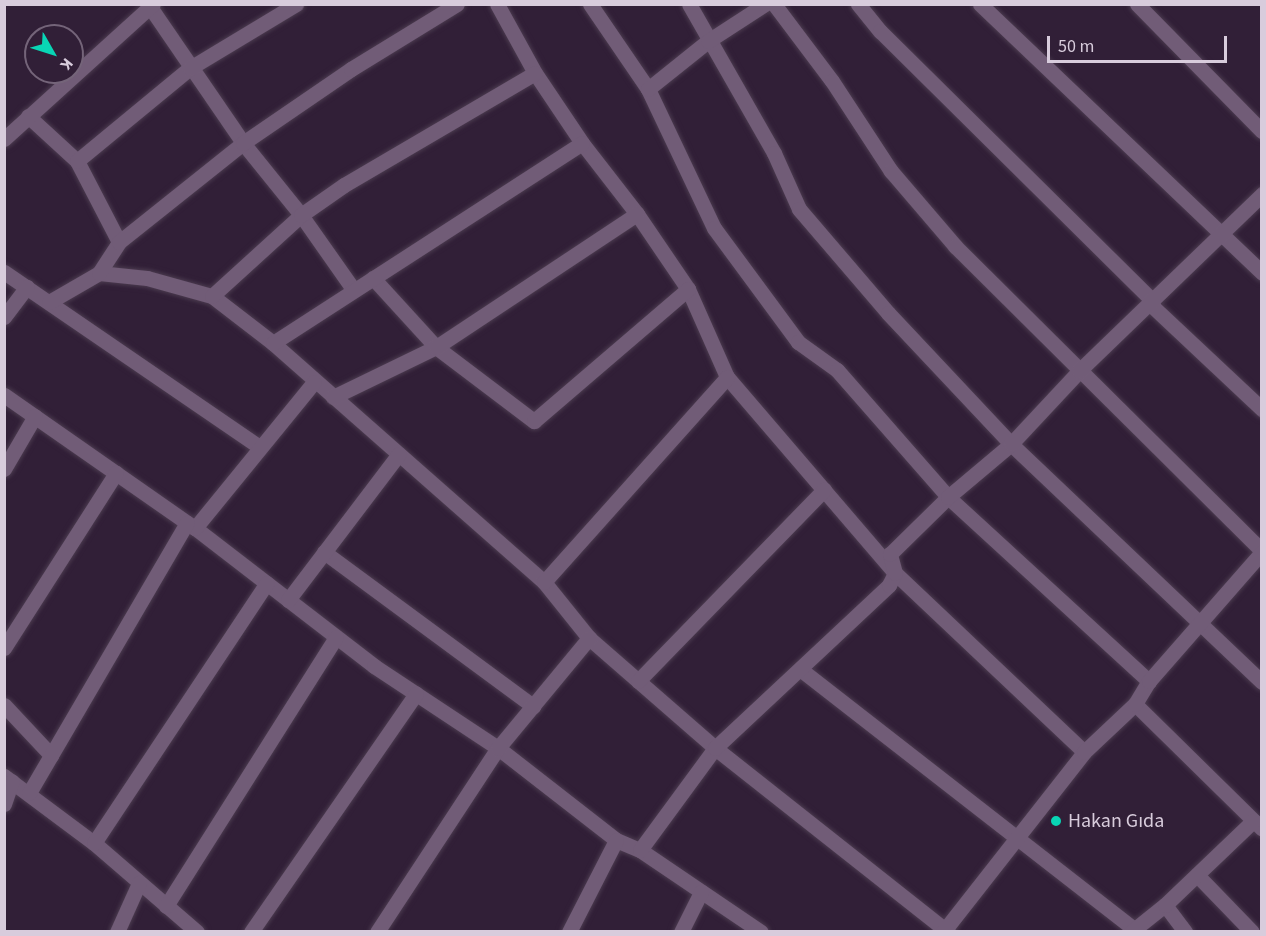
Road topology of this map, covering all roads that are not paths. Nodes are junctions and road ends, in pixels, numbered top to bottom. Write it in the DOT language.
graph roads {
  1 [pos="296,4"];
  2 [pos="457,4"];
  3 [pos="590,4"];
  4 [pos="689,4"];
  5 [pos="765,4"];
  6 [pos="774,4"];
  7 [pos="858,4"];
  8 [pos="980,4"];
  9 [pos="1137,4"];
  10 [pos="151,6"];
  11 [pos="503,7"];
  12 [pos="708,41"];
  13 [pos="190,69"];
  14 [pos="535,74"];
  15 [pos="648,89"];
  16 [pos="28,116"];
  17 [pos="1262,131"];
  18 [pos="4,139"];
  19 [pos="243,143"];
  20 [pos="582,143"];
  21 [pos="77,161"];
  22 [pos="1262,194"];
  23 [pos="638,214"];
  24 [pos="301,215"];
  25 [pos="1222,236"];
  26 [pos="119,242"];
  27 [pos="4,272"];
  28 [pos="99,273"];
  29 [pos="1262,273"];
  30 [pos="373,278"];
  31 [pos="27,287"];
  32 [pos="353,289"];
  33 [pos="688,289"];
  34 [pos="212,296"];
  35 [pos="49,302"];
  36 [pos="1151,302"];
  37 [pos="4,317"];
  38 [pos="273,343"];
  39 [pos="436,347"];
  40 [pos="1079,371"];
  41 [pos="728,377"];
  42 [pos="314,382"];
  43 [pos="4,395"];
  44 [pos="333,397"];
  45 [pos="1262,409"];
  46 [pos="35,416"];
  47 [pos="1011,444"];
  48 [pos="260,447"];
  49 [pos="399,454"];
  50 [pos="4,469"];
  51 [pos="116,472"];
  52 [pos="824,490"];
  53 [pos="948,496"];
  54 [pos="191,525"];
  55 [pos="324,552"];
  56 [pos="1262,552"];
  57 [pos="895,573"];
  58 [pos="544,582"];
  59 [pos="267,583"];
  60 [pos="288,600"];
  61 [pos="1200,623"];
  62 [pos="336,637"];
  63 [pos="589,638"];
  64 [pos="4,648"];
  65 [pos="800,669"];
  66 [pos="638,681"];
  67 [pos="1149,681"];
  68 [pos="1262,682"];
  69 [pos="416,694"];
  70 [pos="1135,704"];
  71 [pos="4,705"];
  72 [pos="533,706"];
  73 [pos="498,748"];
  74 [pos="715,748"];
  75 [pos="1084,752"];
  76 [pos="51,755"];
  77 [pos="8,778"];
  78 [pos="29,793"];
  79 [pos="4,804"];
  80 [pos="1257,825"];
  81 [pos="1016,835"];
  82 [pos="616,840"];
  83 [pos="94,843"];
  84 [pos="640,850"];
  85 [pos="1197,875"];
  86 [pos="139,883"];
  87 [pos="700,892"];
  88 [pos="1165,905"];
  89 [pos="166,906"];
  90 [pos="1133,930"];
  91 [pos="945,931"];
  92 [pos="117,932"];
  93 [pos="197,932"];
  94 [pos="250,932"];
  95 [pos="377,932"];
  96 [pos="569,932"];
  97 [pos="681,932"];
  98 [pos="761,932"];
  99 [pos="1185,932"];
  100 [pos="1252,932"];
  1 -- 13 [label="street"];
  2 -- 19 [label="street"];
  3 -- 15 [label="street"];
  4 -- 12 [label="street"];
  5 -- 12 [label="street"];
  6 -- 40 [label="street"];
  7 -- 36 [label="street"];
  8 -- 25 [label="street"];
  9 -- 17 [label="street"];
  10 -- 13 [label="street"];
  10 -- 16 [label="street"];
  11 -- 14 [label="street"];
  12 -- 15 [label="street"];
  12 -- 47 [label="street"];
  13 -- 19 [label="street"];
  13 -- 21 [label="street"];
  14 -- 20 [label="street"];
  14 -- 24 [label="street"];
  15 -- 53 [label="street"];
  16 -- 18 [label="street"];
  16 -- 21 [label="street"];
  19 -- 24 [label="street"];
  19 -- 26 [label="street"];
  20 -- 23 [label="street"];
  20 -- 30 [label="street"];
  21 -- 26 [label="street"];
  22 -- 25 [label="street"];
  23 -- 33 [label="street"];
  23 -- 39 [label="street"];
  24 -- 32 [label="street"];
  24 -- 34 [label="street"];
  25 -- 29 [label="street"];
  25 -- 36 [label="street"];
  26 -- 28 [label="street"];
  27 -- 31 [label="street"];
  28 -- 34 [label="street"];
  28 -- 35 [label="street"];
  30 -- 32 [label="street"];
  30 -- 39 [label="street"];
  31 -- 35 [label="street"];
  31 -- 37 [label="street"];
  32 -- 38 [label="street"];
  33 -- 39 [label="street"];
  33 -- 41 [label="street"];
  34 -- 38 [label="street"];
  35 -- 48 [label="street"];
  36 -- 40 [label="street"];
  36 -- 45 [label="street"];
  38 -- 42 [label="street"];
  39 -- 44 [label="street"];
  40 -- 47 [label="street"];
  40 -- 56 [label="street"];
  41 -- 52 [label="street"];
  41 -- 58 [label="street"];
  42 -- 44 [label="street"];
  42 -- 48 [label="street"];
  43 -- 46 [label="street"];
  44 -- 49 [label="street"];
  46 -- 50 [label="street"];
  46 -- 51 [label="street"];
  47 -- 53 [label="street"];
  47 -- 61 [label="street"];
  48 -- 54 [label="street"];
  49 -- 55 [label="street"];
  49 -- 58 [label="street"];
  51 -- 54 [label="street"];
  51 -- 64 [label="street"];
  52 -- 57 [label="street"];
  52 -- 66 [label="street"];
  53 -- 57 [label="street"];
  53 -- 67 [label="street"];
  54 -- 59 [label="street"];
  54 -- 76 [label="street"];
  55 -- 60 [label="street"];
  55 -- 72 [label="street"];
  56 -- 61 [label="street"];
  57 -- 65 [label="street"];
  57 -- 75 [label="street"];
  58 -- 63 [label="street"];
  59 -- 60 [label="street"];
  59 -- 83 [label="street"];
  60 -- 62 [label="street"];
  61 -- 67 [label="street"];
  61 -- 68 [label="street"];
  62 -- 69 [label="street"];
  62 -- 89 [label="street"];
  63 -- 66 [label="street"];
  63 -- 72 [label="street"];
  65 -- 74 [label="street"];
  65 -- 81 [label="street"];
  66 -- 74 [label="street"];
  67 -- 70 [label="street"];
  69 -- 73 [label="street"];
  69 -- 94 [label="street"];
  70 -- 75 [label="street"];
  70 -- 80 [label="street"];
  71 -- 76 [label="street"];
  72 -- 73 [label="street"];
  73 -- 82 [label="street"];
  73 -- 95 [label="street"];
  74 -- 84 [label="street"];
  74 -- 91 [label="street"];
  75 -- 81 [label="street"];
  76 -- 78 [label="street"];
  77 -- 78 [label="street"];
  77 -- 79 [label="street"];
  78 -- 83 [label="street"];
  80 -- 85 [label="street"];
  81 -- 90 [label="street"];
  81 -- 91 [label="street"];
  82 -- 84 [label="street"];
  82 -- 96 [label="street"];
  83 -- 86 [label="street"];
  84 -- 87 [label="street"];
  85 -- 88 [label="street"];
  85 -- 100 [label="street"];
  86 -- 89 [label="street"];
  86 -- 92 [label="street"];
  87 -- 97 [label="street"];
  87 -- 98 [label="street"];
  88 -- 90 [label="street"];
  88 -- 99 [label="street"];
  89 -- 93 [label="street"];
}
